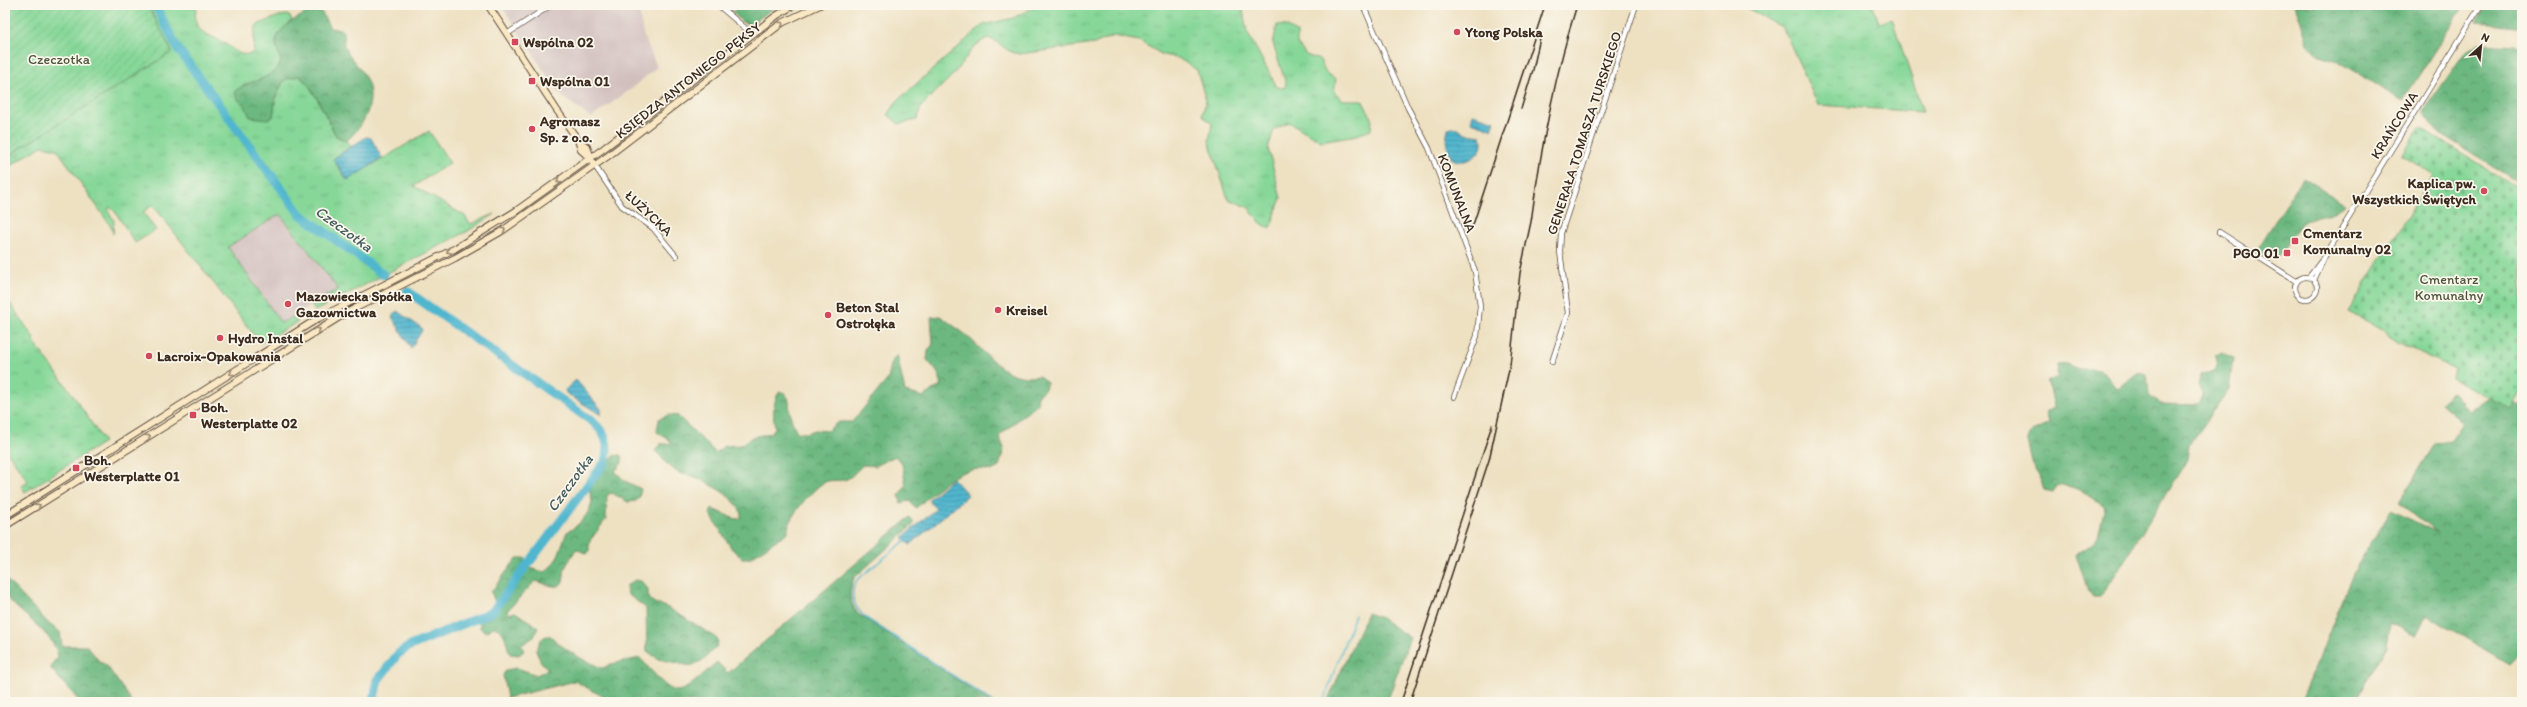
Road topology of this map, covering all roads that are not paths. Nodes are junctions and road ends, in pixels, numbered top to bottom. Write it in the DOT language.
graph roads {
  1 [pos="488,5"];
  2 [pos="550,5"];
  3 [pos="718,5"];
  4 [pos="794,5"];
  5 [pos="820,5"];
  6 [pos="1363,5"];
  7 [pos="1636,5"];
  8 [pos="2480,5"];
  9 [pos="507,34"];
  10 [pos="752,34"];
  11 [pos="590,158"];
  12 [pos="595,166"];
  13 [pos="2218,232"];
  14 [pos="676,256"];
  15 [pos="2325,256"];
  16 [pos="2309,277"];
  17 [pos="2314,280"];
  18 [pos="2296,281"];
  19 [pos="1552,362"];
  20 [pos="1454,397"];
  21 [pos="5,516"];
  22 [pos="5,526"];
  1 -- 9 [label="main road"];
  2 -- 9 [label="street"];
  3 -- 10 [label="street"];
  4 -- 10 [label="main road, KSIĘDZA ANTONIEGO PĘKSY"];
  12 -- 5 [label="main road, KSIĘDZA ANTONIEGO PĘKSY, one-way"];
  6 -- 20 [label="street, KOMUNALNA"];
  7 -- 19 [label="street, GENERAŁA TOMASZA TURSKIEGO"];
  8 -- 15 [label="street, KRAŃCOWA"];
  9 -- 11 [label="main road"];
  10 -- 11 [label="main road, KSIĘDZA ANTONIEGO PĘKSY"];
  11 -- 12 [label="main road"];
  11 -- 21 [label="main road, KSIĘDZA ANTONIEGO PĘKSY, one-way"];
  12 -- 14 [label="street, ŁUŻYCKA"];
  22 -- 12 [label="main road, KSIĘDZA ANTONIEGO PĘKSY, one-way"];
  13 -- 18 [label="street"];
  15 -- 16 [label="street, KRAŃCOWA"];
  15 -- 17 [label="street, KRAŃCOWA"];
  16 -- 17 [label="street"];
  16 -- 18 [label="street"];
  17 -- 18 [label="street"];
}
